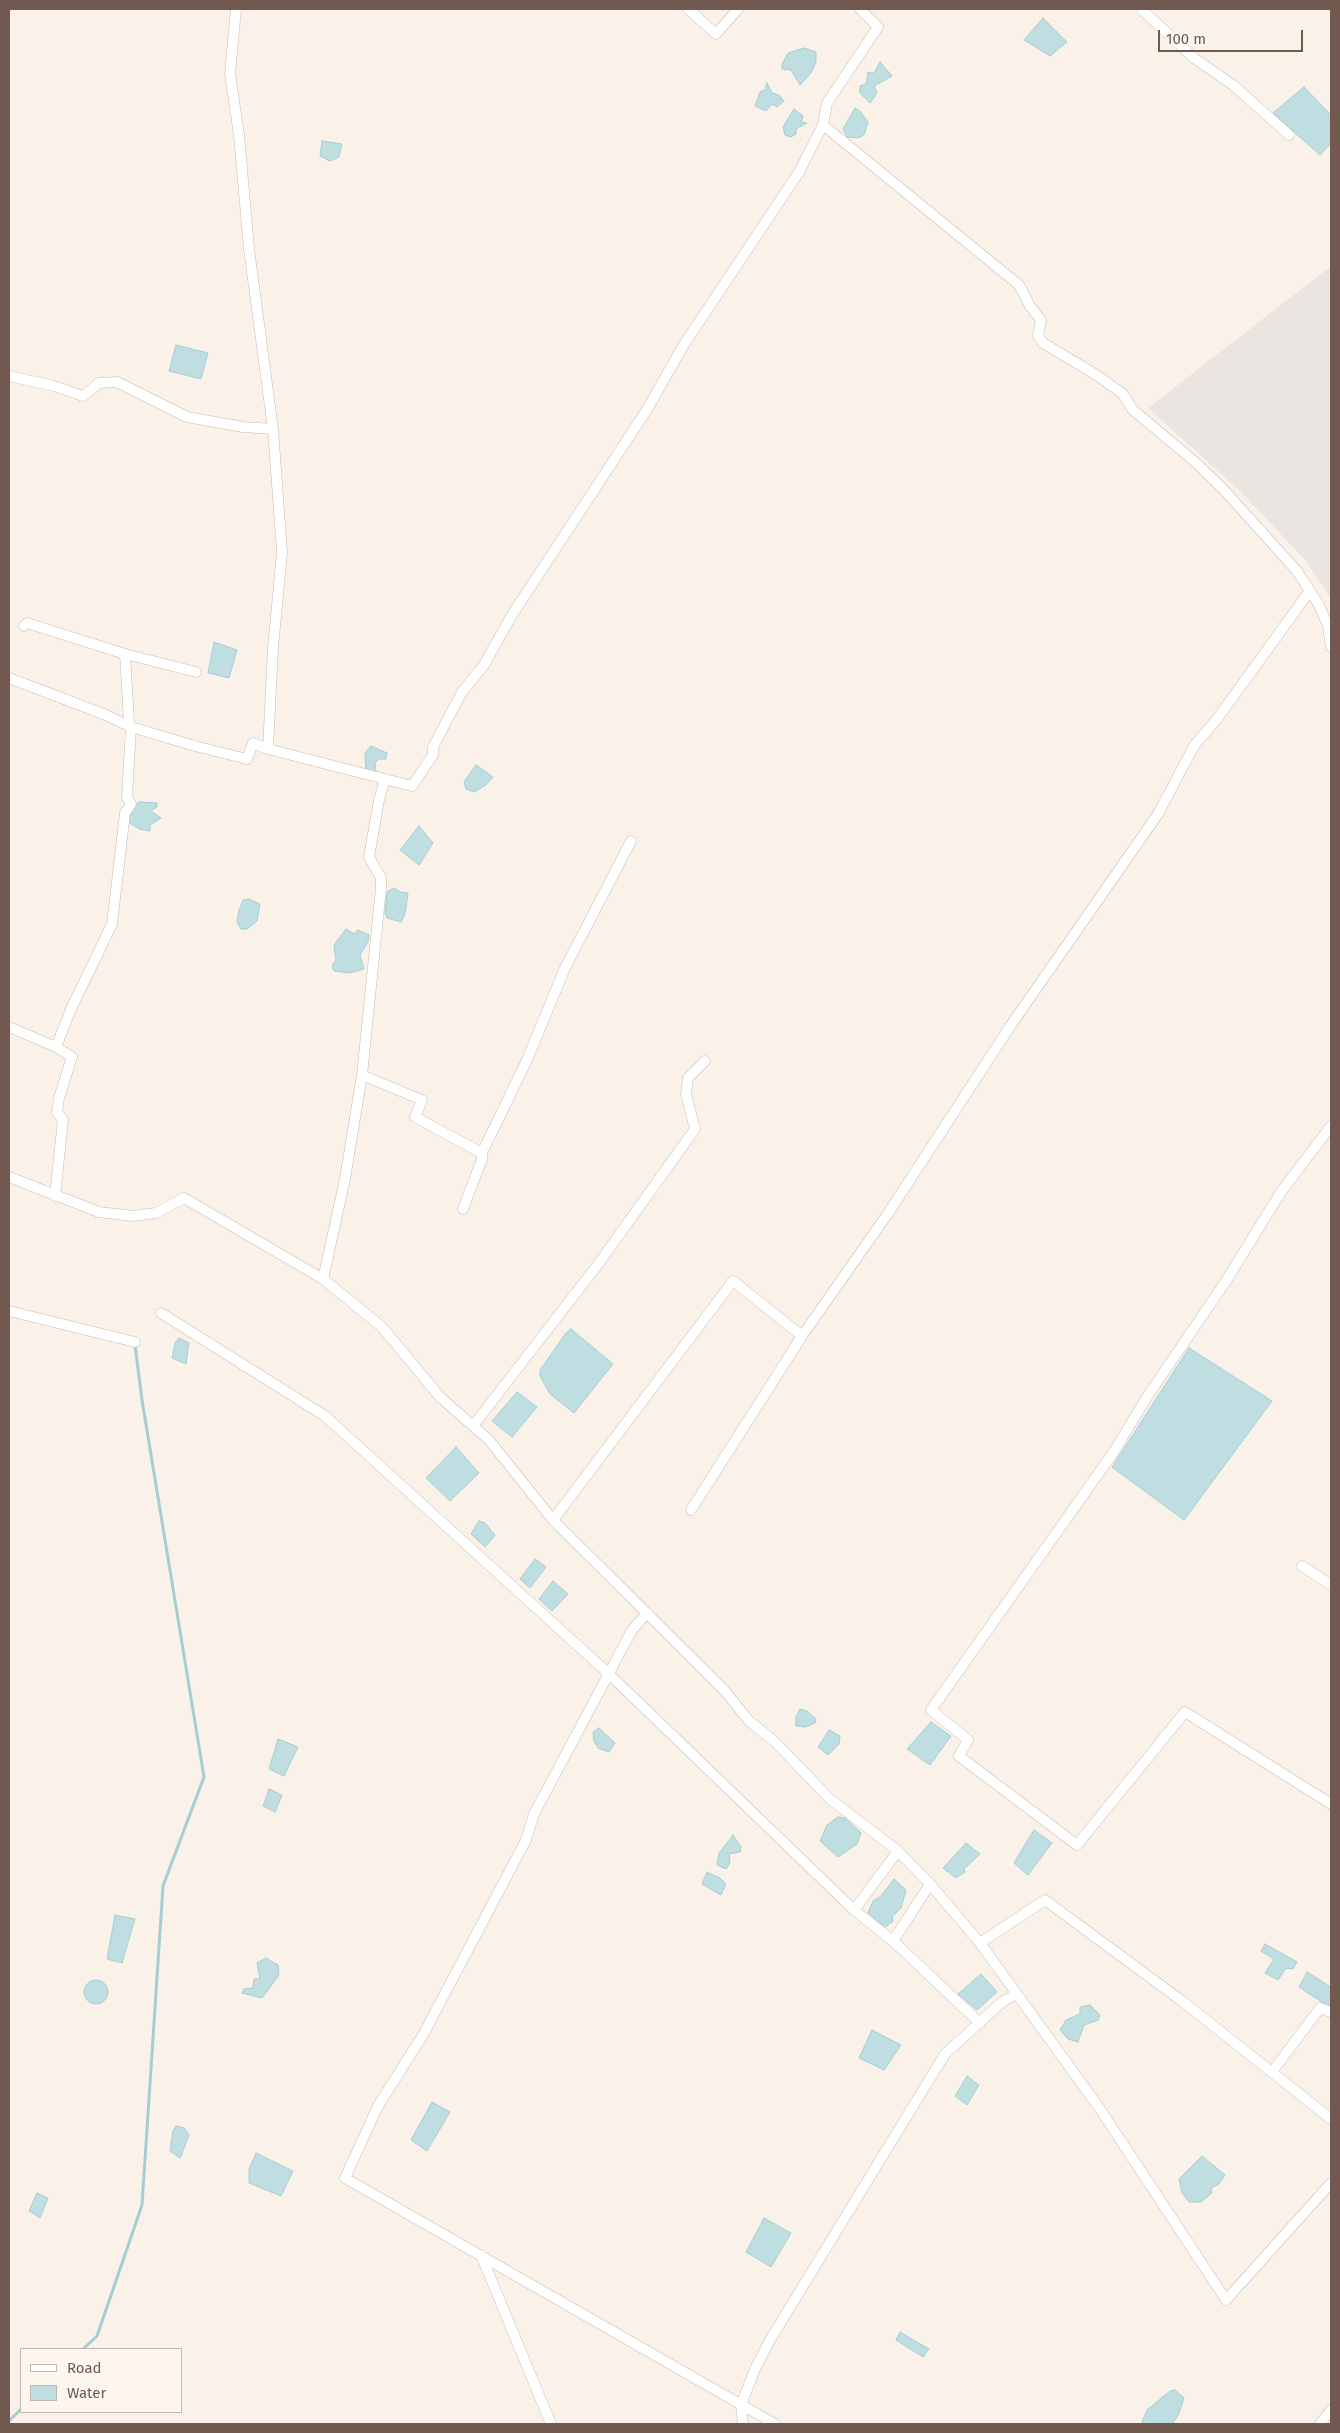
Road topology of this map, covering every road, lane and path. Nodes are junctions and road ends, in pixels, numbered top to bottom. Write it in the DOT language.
graph roads {
  1 [pos="236,9"];
  2 [pos="688,9"];
  3 [pos="738,9"];
  4 [pos="860,9"];
  5 [pos="1140,9"];
  6 [pos="822,125"];
  7 [pos="1289,135"];
  8 [pos="9,376"];
  9 [pos="274,429"];
  10 [pos="1309,592"];
  11 [pos="24,626"];
  12 [pos="1331,647"];
  13 [pos="126,654"];
  14 [pos="196,672"];
  15 [pos="9,678"];
  16 [pos="131,727"];
  17 [pos="268,749"];
  18 [pos="385,779"];
  19 [pos="631,841"];
  20 [pos="9,1027"];
  21 [pos="56,1047"];
  22 [pos="705,1061"];
  23 [pos="362,1075"];
  24 [pos="1331,1126"];
  25 [pos="482,1153"];
  26 [pos="9,1177"];
  27 [pos="55,1196"];
  28 [pos="462,1209"];
  29 [pos="323,1279"];
  30 [pos="9,1311"];
  31 [pos="161,1313"];
  32 [pos="802,1336"];
  33 [pos="135,1342"];
  34 [pos="473,1426"];
  35 [pos="691,1510"];
  36 [pos="553,1520"];
  37 [pos="1302,1566"];
  38 [pos="1331,1585"];
  39 [pos="647,1613"];
  40 [pos="610,1674"];
  41 [pos="1331,1804"];
  42 [pos="898,1851"];
  43 [pos="930,1884"];
  44 [pos="854,1910"];
  45 [pos="893,1941"];
  46 [pos="980,1942"];
  47 [pos="1016,1994"];
  48 [pos="1331,2012"];
  49 [pos="980,2023"];
  50 [pos="1272,2072"];
  51 [pos="1331,2119"];
  52 [pos="1331,2183"];
  53 [pos="481,2255"];
  54 [pos="741,2406"];
  55 [pos="1331,2410"];
  56 [pos="551,2424"];
  57 [pos="743,2424"];
  58 [pos="775,2424"];
  59 [pos="1320,2424"];
  1 -- 9 [label="street"];
  2 -- 3 [label="street"];
  4 -- 6 [label="street"];
  5 -- 7 [label="street"];
  6 -- 10 [label="street"];
  6 -- 18 [label="street"];
  8 -- 9 [label="street"];
  9 -- 17 [label="street"];
  10 -- 12 [label="street"];
  10 -- 32 [label="street"];
  11 -- 13 [label="street"];
  13 -- 14 [label="street"];
  13 -- 16 [label="street"];
  15 -- 16 [label="street"];
  16 -- 17 [label="street"];
  16 -- 21 [label="street"];
  17 -- 18 [label="street"];
  18 -- 23 [label="street"];
  19 -- 25 [label="street"];
  20 -- 21 [label="street"];
  21 -- 27 [label="street"];
  22 -- 34 [label="street"];
  23 -- 25 [label="street"];
  23 -- 29 [label="street"];
  24 -- 41 [label="street"];
  25 -- 28 [label="street"];
  26 -- 27 [label="street"];
  27 -- 29 [label="street"];
  29 -- 34 [label="street"];
  30 -- 33 [label="street"];
  31 -- 40 [label="street"];
  32 -- 35 [label="street"];
  32 -- 36 [label="street"];
  34 -- 36 [label="street"];
  36 -- 39 [label="street"];
  37 -- 38 [label="street"];
  39 -- 40 [label="street"];
  39 -- 42 [label="street"];
  40 -- 44 [label="street"];
  40 -- 53 [label="street"];
  42 -- 43 [label="street"];
  42 -- 44 [label="street"];
  43 -- 45 [label="street"];
  43 -- 46 [label="street"];
  44 -- 45 [label="street"];
  45 -- 49 [label="street"];
  46 -- 47 [label="street"];
  46 -- 50 [label="street"];
  47 -- 49 [label="street"];
  47 -- 52 [label="street"];
  48 -- 50 [label="street"];
  49 -- 54 [label="street"];
  50 -- 51 [label="street"];
  53 -- 54 [label="street"];
  53 -- 56 [label="street"];
  54 -- 57 [label="street"];
  54 -- 58 [label="street"];
  55 -- 59 [label="street"];
}
